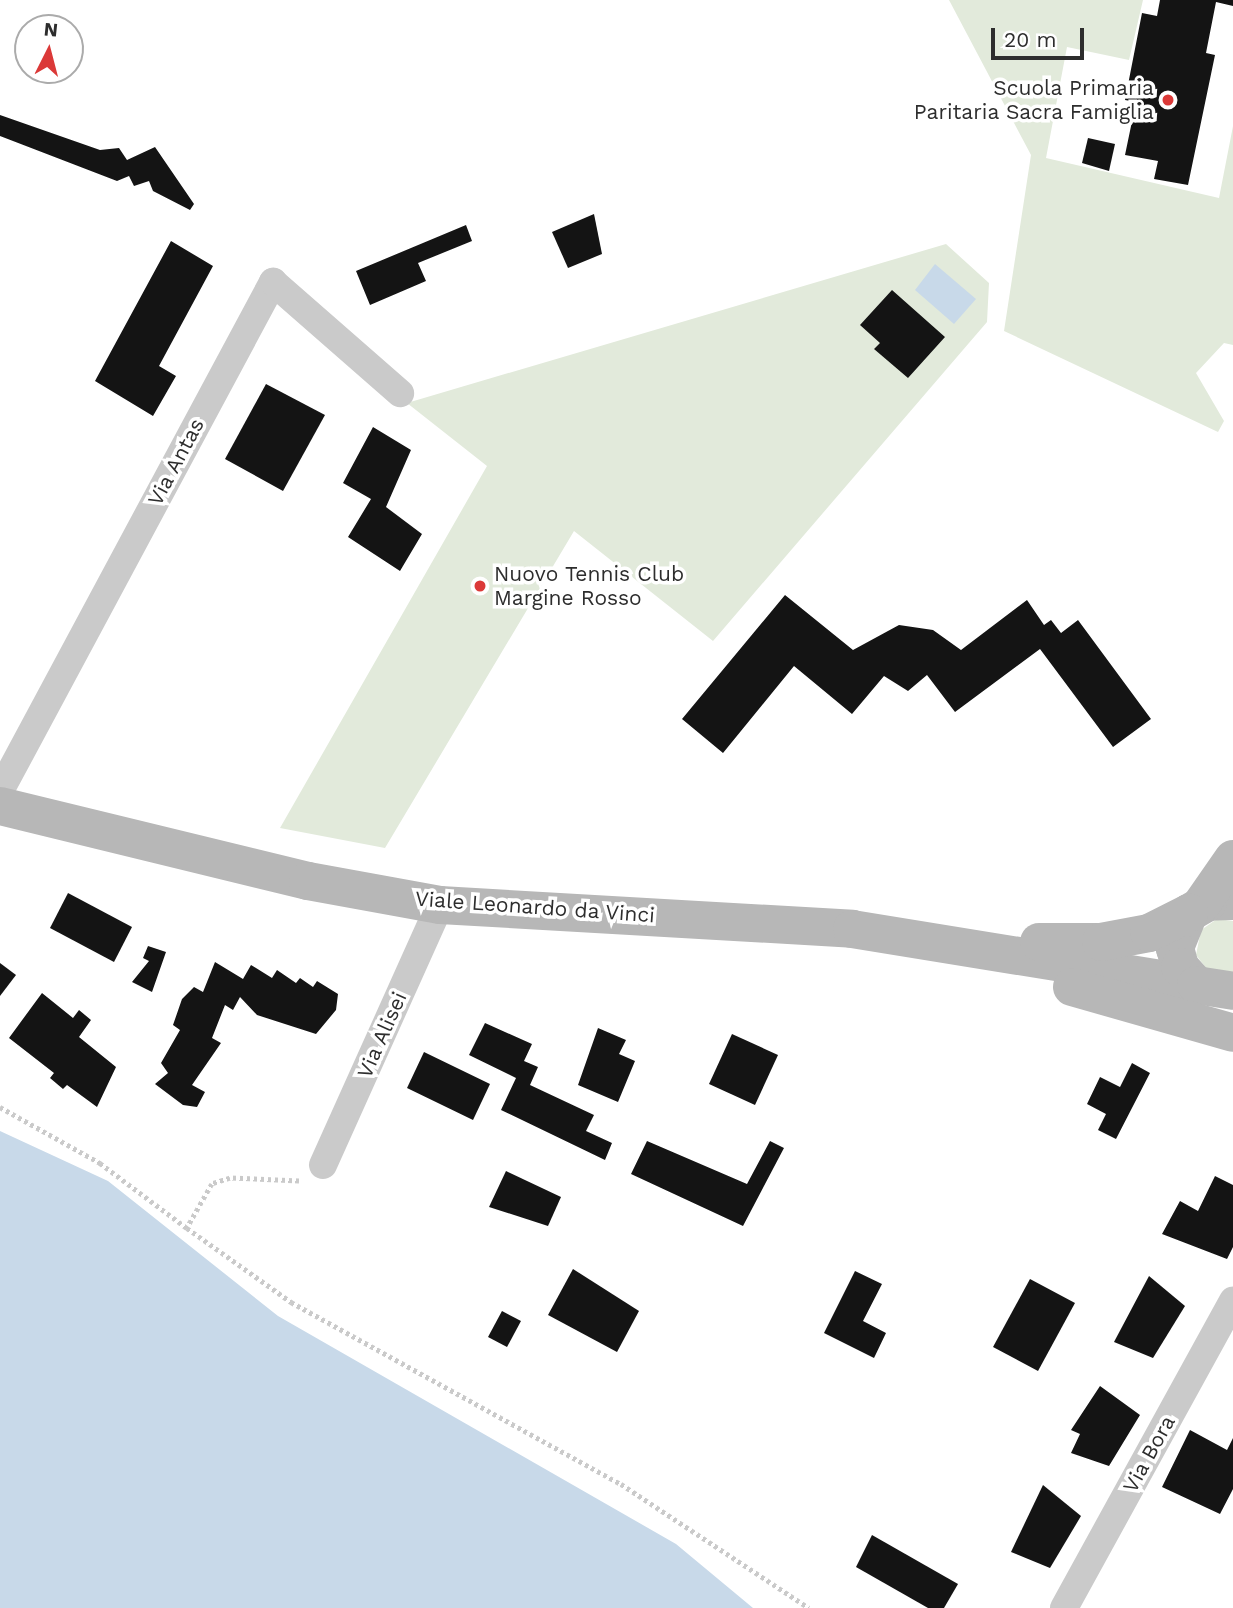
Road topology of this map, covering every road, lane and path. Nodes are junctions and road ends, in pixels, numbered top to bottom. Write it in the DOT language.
graph roads {
  1 [pos="400,393"];
  2 [pos="0,791"];
  3 [pos="0,806"];
  4 [pos="1233,859"];
  5 [pos="440,905"];
  6 [pos="1208,907"];
  7 [pos="953,941"];
  8 [pos="1223,991"];
  9 [pos="1233,1033"];
  10 [pos="0,1107"];
  11 [pos="323,1165"];
  12 [pos="187,1228"];
  13 [pos="1233,1300"];
  14 [pos="809,1608"];
  15 [pos="1064,1608"];
  1 -- 2 [label="street, Via Antas"];
  3 -- 5 [label="main road, Viale Leonardo da Vinci"];
  4 -- 6 [label="main road"];
  5 -- 7 [label="main road, Viale Leonardo da Vinci"];
  5 -- 11 [label="street, Via Alisei"];
  6 -- 7 [label="main road, Viale Leonardo da Vinci"];
  6 -- 8 [label="main road"];
  7 -- 8 [label="main road, Viale Leonardo da Vinci"];
  7 -- 9 [label="main road, Viale Leonardo da Vinci"];
  10 -- 12 [label="path"];
  11 -- 12 [label="path"];
  12 -- 14 [label="path"];
  13 -- 15 [label="street, Via Bora"];
}
